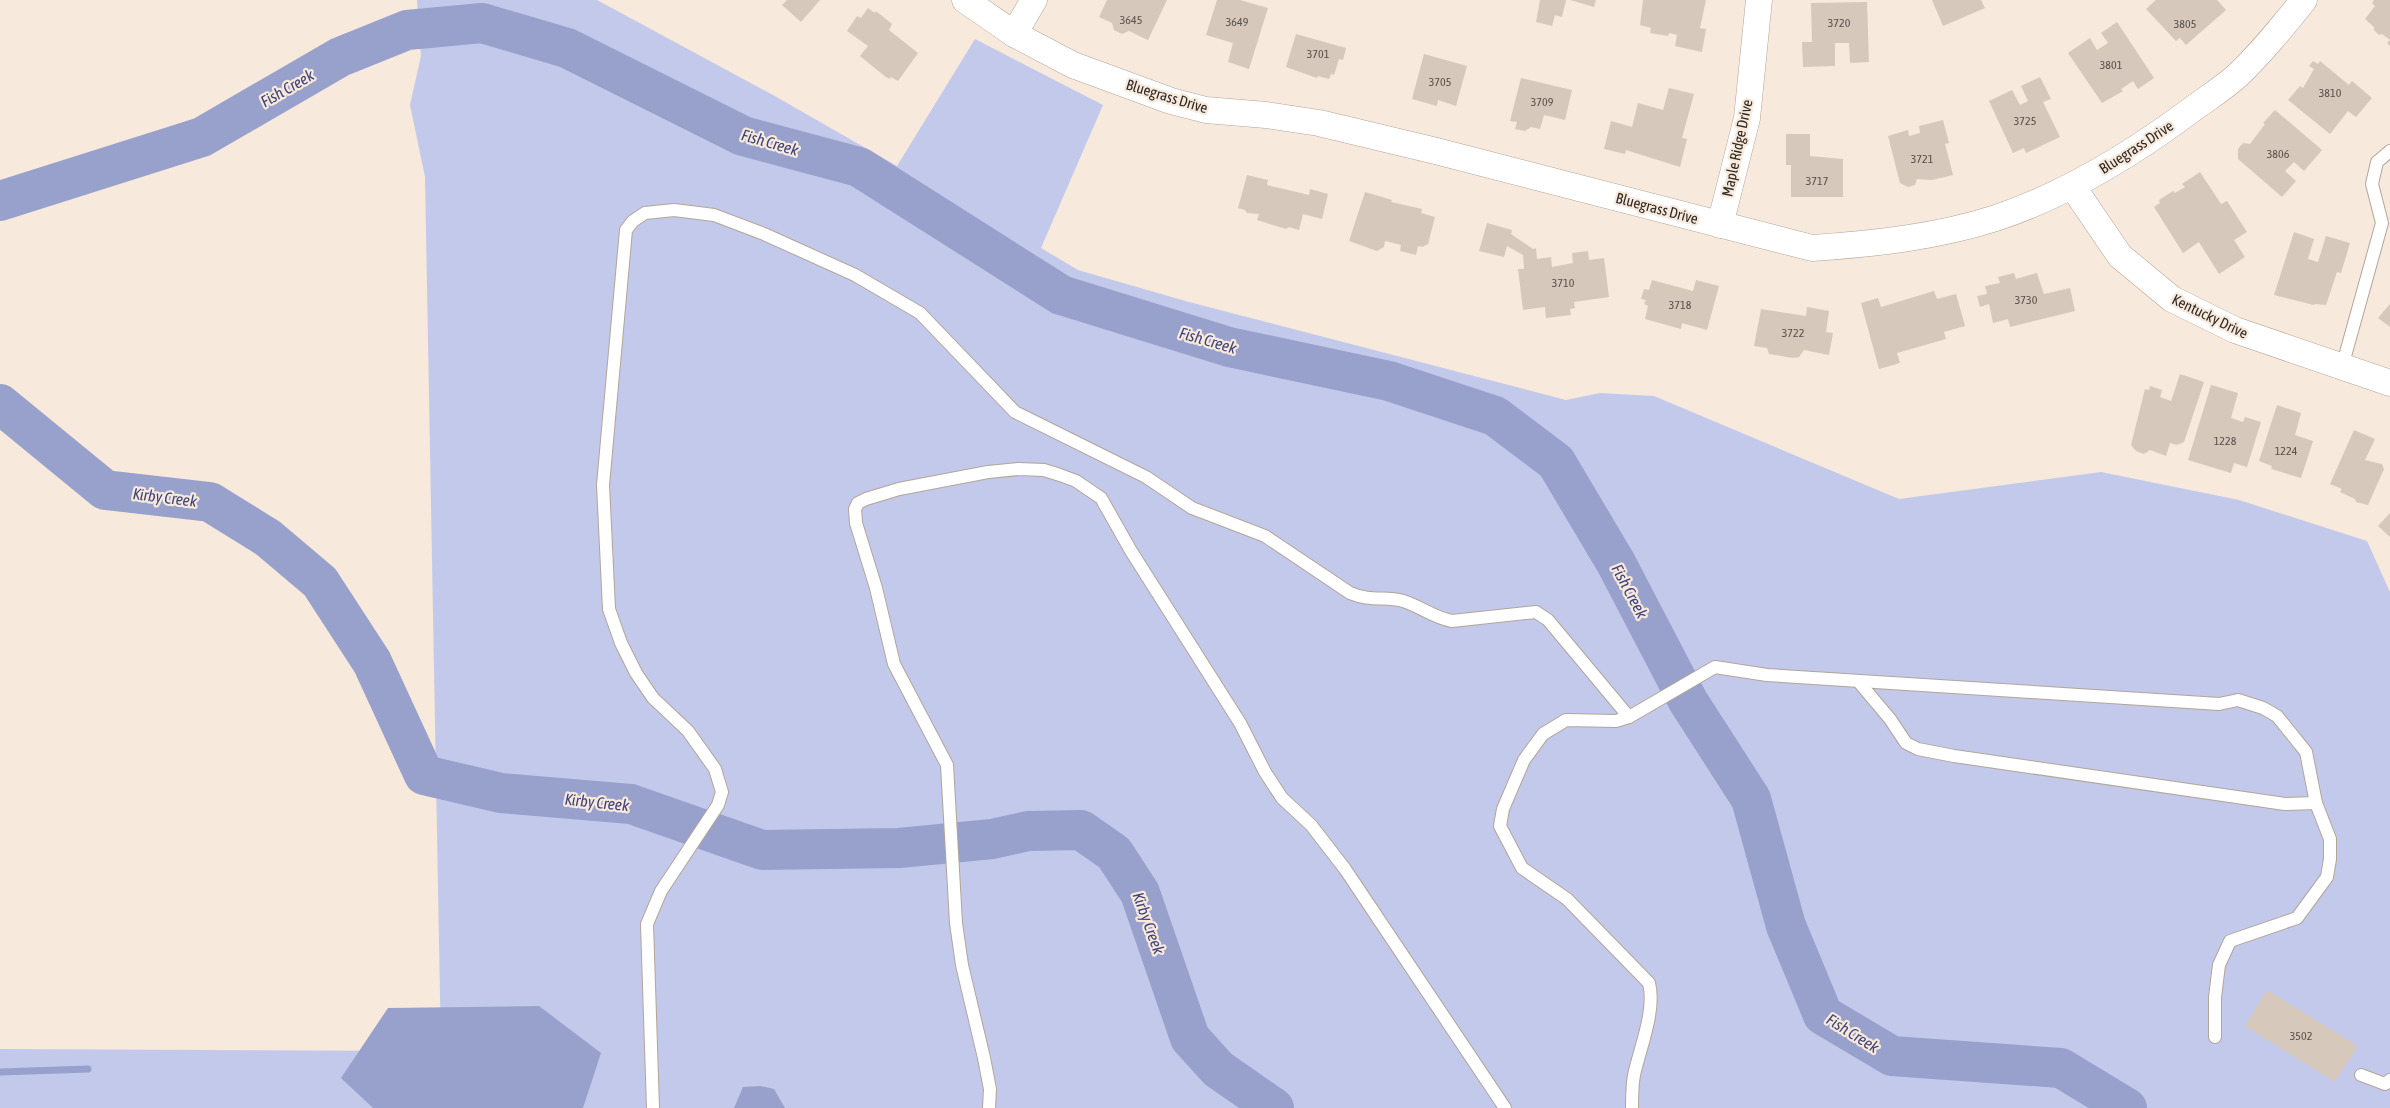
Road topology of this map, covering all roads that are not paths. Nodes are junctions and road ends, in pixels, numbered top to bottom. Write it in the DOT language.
graph roads {
  1 [pos="964,0"];
  2 [pos="1034,0"];
  3 [pos="1759,0"];
  4 [pos="2304,0"];
  5 [pos="1014,34"];
  6 [pos="2390,151"];
  7 [pos="2073,187"];
  8 [pos="1720,225"];
  9 [pos="2342,367"];
  10 [pos="2390,383"];
  11 [pos="1858,681"];
  12 [pos="1635,715"];
  13 [pos="2316,803"];
  14 [pos="2215,1037"];
  15 [pos="2361,1075"];
  16 [pos="2390,1080"];
  17 [pos="653,1108"];
  18 [pos="989,1108"];
  19 [pos="1505,1108"];
  20 [pos="1632,1108"];
  1 -- 5 [label="street, Bluegrass Drive"];
  2 -- 5 [label="street"];
  3 -- 8 [label="street, Maple Ridge Drive"];
  4 -- 7 [label="street, Bluegrass Drive"];
  5 -- 8 [label="street, Bluegrass Drive"];
  6 -- 9 [label="lane"];
  7 -- 8 [label="street, Bluegrass Drive"];
  7 -- 9 [label="street, Kentucky Drive"];
  9 -- 10 [label="street, Kentucky Drive"];
  11 -- 12 [label="lane"];
  11 -- 13 [label="lane"];
  11 -- 13 [label="lane"];
  12 -- 17 [label="lane"];
  12 -- 20 [label="lane"];
  13 -- 14 [label="lane"];
  15 -- 16 [label="lane"];
  18 -- 19 [label="lane"];
}
